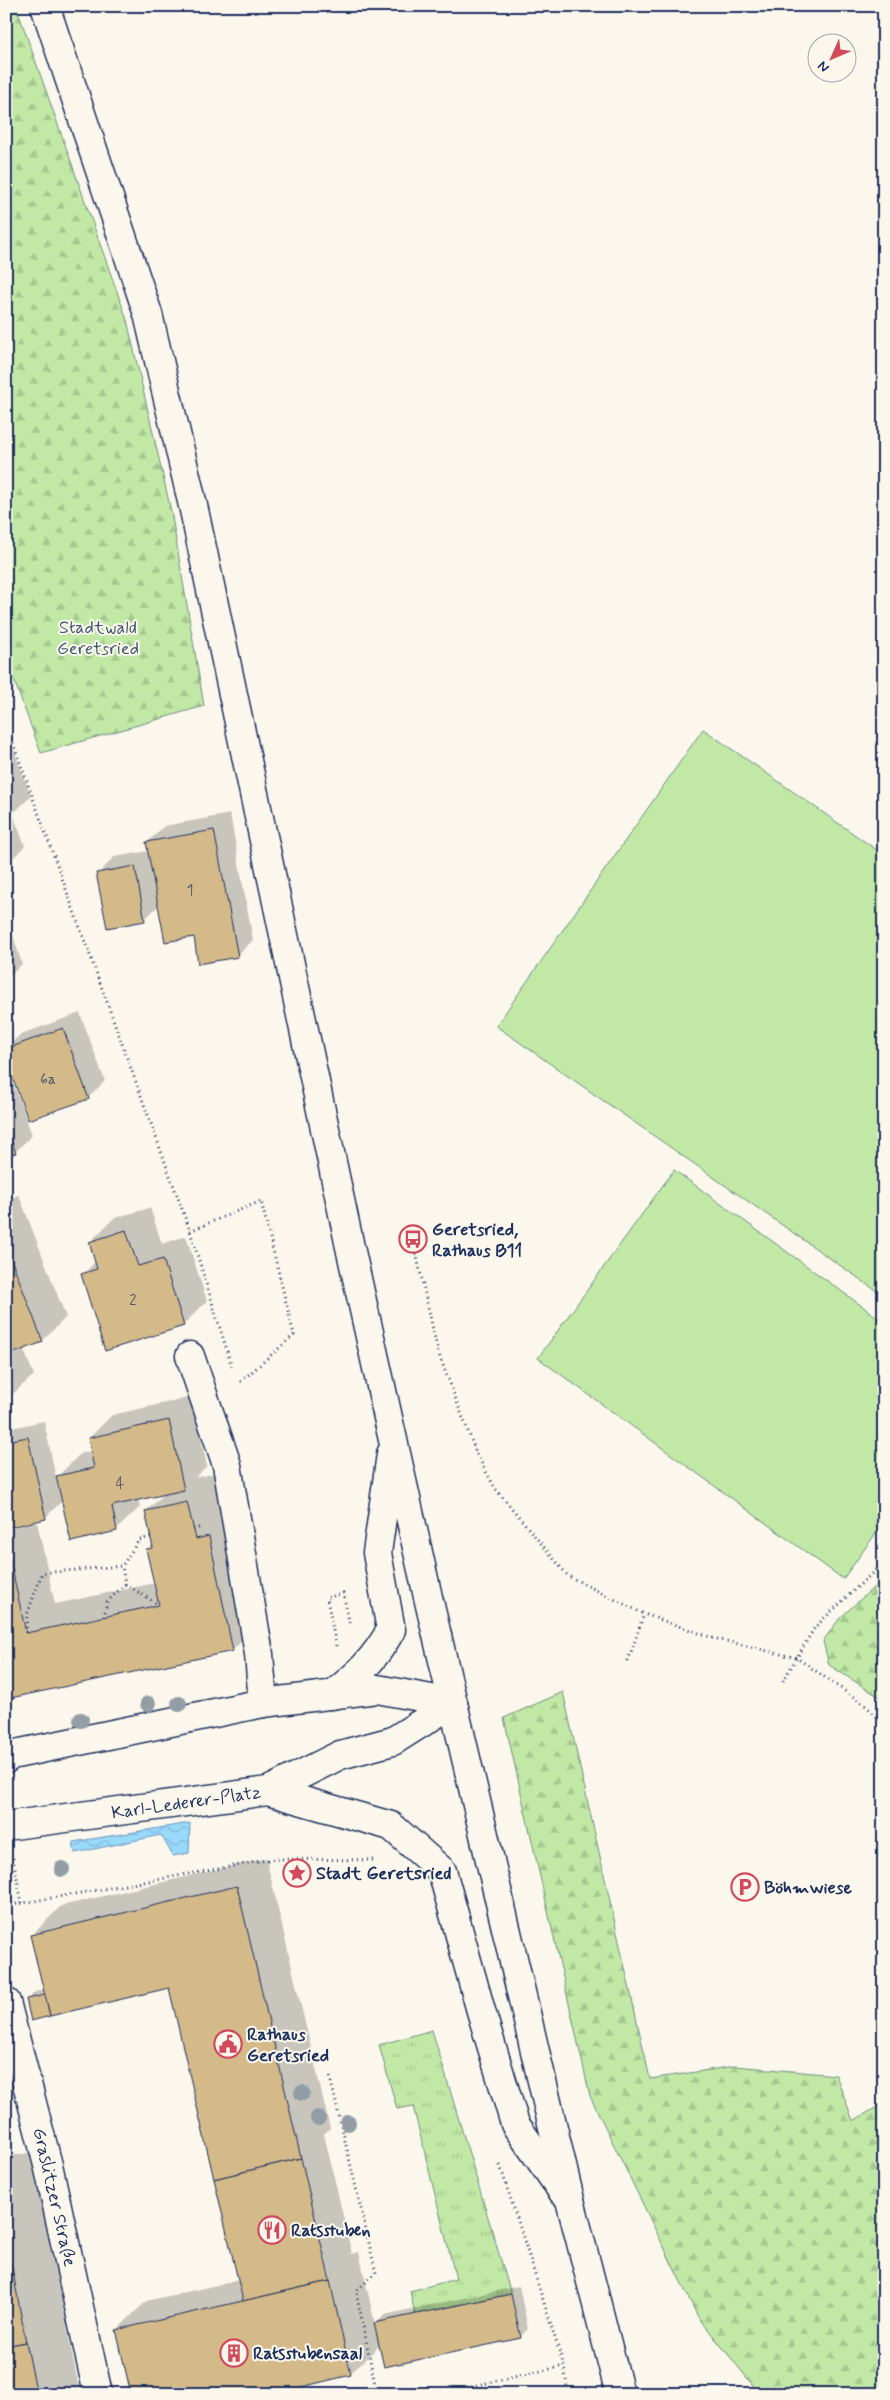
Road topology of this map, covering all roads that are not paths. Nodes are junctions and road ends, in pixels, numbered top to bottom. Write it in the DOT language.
graph roads {
  1 [pos="45,6"];
  2 [pos="190,1356"];
  3 [pos="394,1435"];
  4 [pos="332,1695"];
  5 [pos="264,1703"];
  6 [pos="453,1703"];
  7 [pos="6,1759"];
  8 [pos="268,1791"];
  9 [pos="6,1826"];
  10 [pos="6,2002"];
  11 [pos="572,2204"];
  12 [pos="98,2394"];
  13 [pos="620,2394"];
  1 -- 3 [label="main road"];
  2 -- 5 [label="main road"];
  3 -- 4 [label="main road"];
  3 -- 6 [label="main road"];
  4 -- 5 [label="main road"];
  4 -- 6 [label="main road"];
  5 -- 7 [label="main road"];
  6 -- 8 [label="main road, Karl-Lederer-Platz"];
  6 -- 11 [label="main road"];
  8 -- 9 [label="main road, Karl-Lederer-Platz"];
  8 -- 11 [label="main road"];
  10 -- 12 [label="main road, Graslitzer Straße"];
  11 -- 13 [label="main road"];
}
